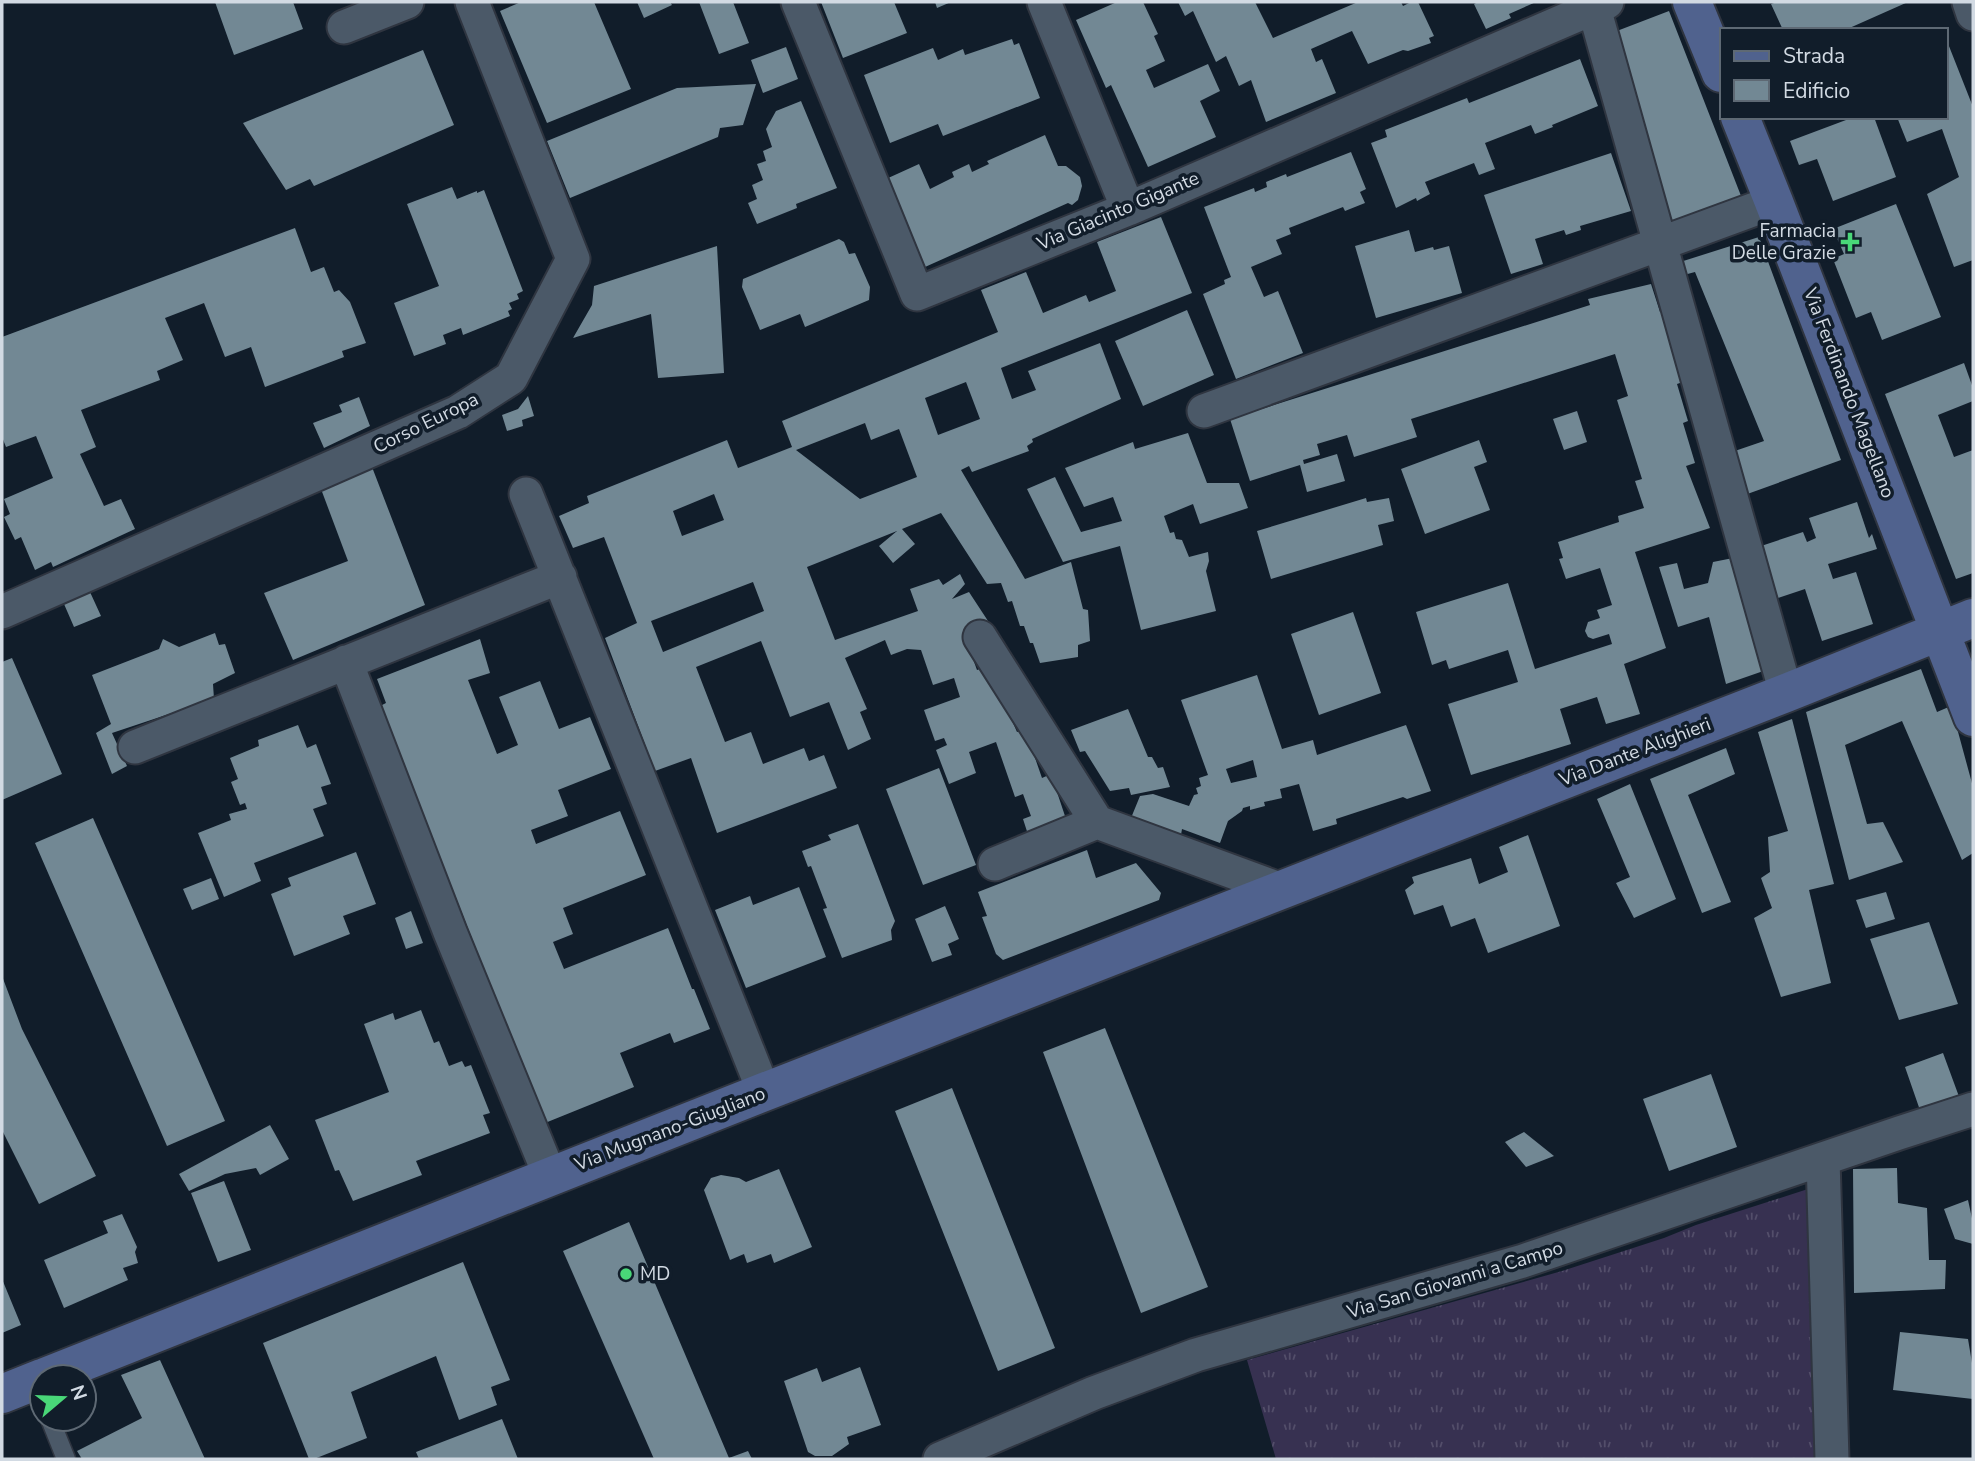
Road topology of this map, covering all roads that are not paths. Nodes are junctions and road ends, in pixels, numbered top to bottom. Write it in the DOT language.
graph roads {
  1 [pos="407,2"];
  2 [pos="472,2"];
  3 [pos="798,2"];
  4 [pos="1044,2"];
  5 [pos="1692,2"];
  6 [pos="1969,2"];
  7 [pos="1600,5"];
  8 [pos="1973,14"];
  9 [pos="344,27"];
  10 [pos="1720,71"];
  11 [pos="1741,119"];
  12 [pos="1774,202"];
  13 [pos="1128,209"];
  14 [pos="1660,243"];
  15 [pos="1204,411"];
  16 [pos="526,495"];
  17 [pos="560,577"];
  18 [pos="2,612"];
  19 [pos="1957,624"];
  20 [pos="981,637"];
  21 [pos="346,662"];
  22 [pos="1786,693"];
  23 [pos="1973,717"];
  24 [pos="135,747"];
  25 [pos="1097,822"];
  26 [pos="995,864"];
  27 [pos="1289,887"];
  28 [pos="764,1091"];
  29 [pos="1973,1109"];
  30 [pos="1823,1159"];
  31 [pos="550,1176"];
  32 [pos="90,1363"];
  33 [pos="56,1433"];
  34 [pos="66,1459"];
  35 [pos="940,1459"];
  36 [pos="1832,1459"];
  1 -- 9 [label="street"];
  2 -- 18 [label="street, Corso Europa"];
  3 -- 13 [label="street, Via Giacinto Gigante"];
  4 -- 13 [label="street"];
  5 -- 10 [label="main road"];
  6 -- 8 [label="street"];
  7 -- 13 [label="street, Via Giacinto Gigante"];
  7 -- 14 [label="street"];
  11 -- 12 [label="main road, Via Ferdinando Magellano"];
  12 -- 14 [label="street"];
  12 -- 19 [label="main road, Via Ferdinando Magellano"];
  14 -- 15 [label="street"];
  14 -- 22 [label="street"];
  16 -- 17 [label="street"];
  17 -- 21 [label="street"];
  17 -- 28 [label="street"];
  19 -- 22 [label="main road, Via Dante Alighieri"];
  19 -- 23 [label="main road, Via Ferdinando Magellano"];
  20 -- 25 [label="street"];
  21 -- 24 [label="street"];
  21 -- 31 [label="street"];
  22 -- 27 [label="main road, Via Dante Alighieri"];
  25 -- 26 [label="street"];
  25 -- 27 [label="street"];
  27 -- 28 [label="main road, Via Mugnano-Giugliano"];
  28 -- 31 [label="main road, Via Mugnano-Giugliano"];
  29 -- 30 [label="street, Via San Giovanni a Campo"];
  30 -- 35 [label="street, Via San Giovanni a Campo"];
  30 -- 36 [label="street"];
  31 -- 32 [label="main road, Via Mugnano-Giugliano"];
  33 -- 34 [label="lane"];
}
